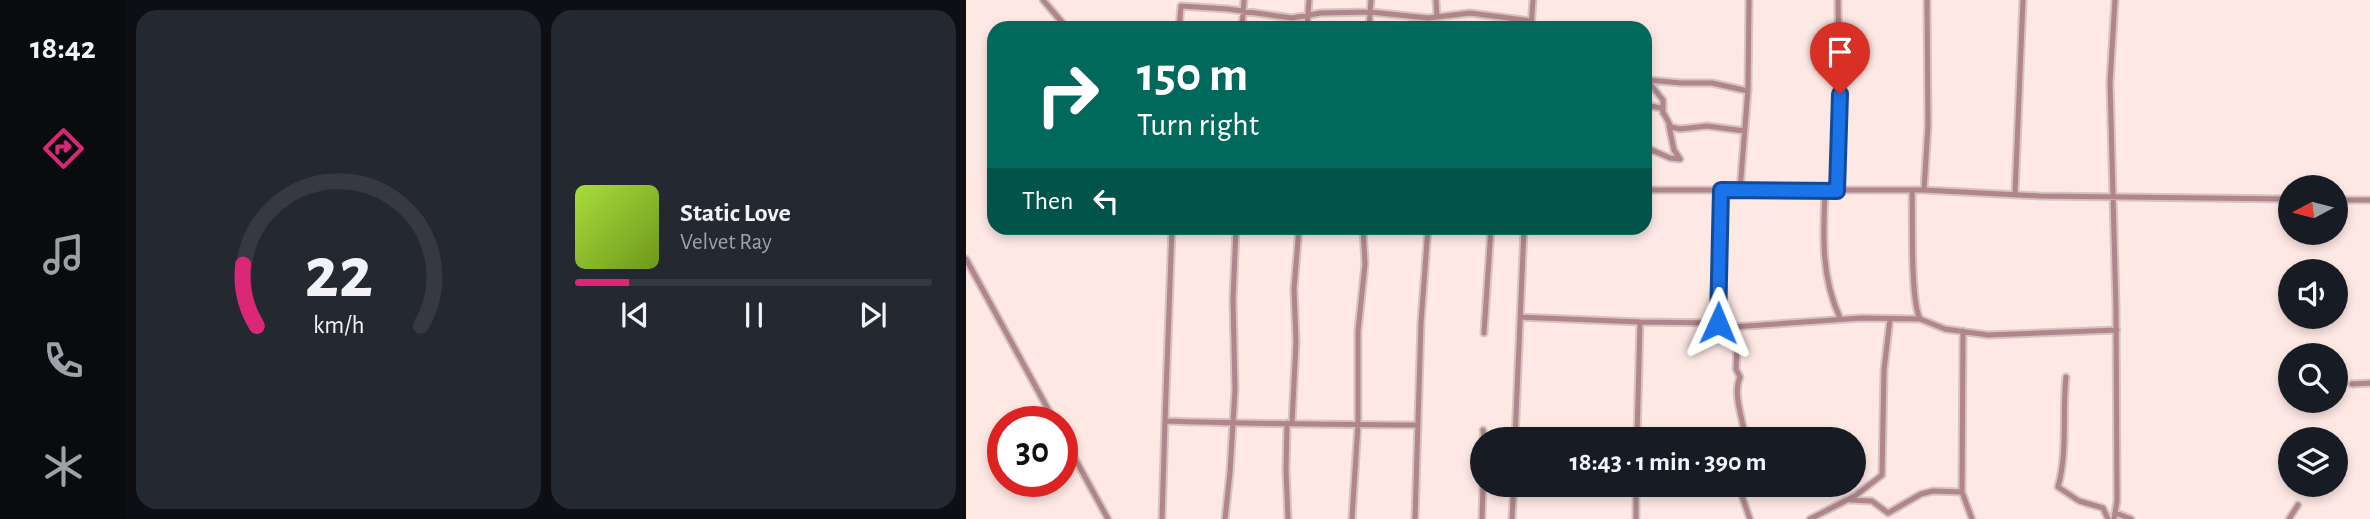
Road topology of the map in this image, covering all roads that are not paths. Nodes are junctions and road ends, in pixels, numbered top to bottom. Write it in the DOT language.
graph roads {
  1 [pos="1043,0"];
  2 [pos="1244,0"];
  3 [pos="1309,0"];
  4 [pos="1371,0"];
  5 [pos="1533,0"];
  6 [pos="1749,0"];
  7 [pos="1838,0"];
  8 [pos="1927,0"];
  9 [pos="2023,0"];
  10 [pos="2115,0"];
  11 [pos="1181,3"];
  12 [pos="1436,3"];
  13 [pos="1243,12"];
  14 [pos="1370,12"];
  15 [pos="1309,13"];
  16 [pos="1437,17"];
  17 [pos="1428,18"];
  18 [pos="1061,21"];
  19 [pos="1180,21"];
  20 [pos="1242,21"];
  21 [pos="1308,21"];
  22 [pos="1369,21"];
  23 [pos="1511,21"];
  24 [pos="1531,21"];
  25 [pos="1652,81"];
  26 [pos="1652,87"];
  27 [pos="1748,91"];
  28 [pos="1652,106"];
  29 [pos="1663,114"];
  30 [pos="1669,125"];
  31 [pos="1745,131"];
  32 [pos="1652,150"];
  33 [pos="1652,190"];
  34 [pos="1721,190"];
  35 [pos="1740,190"];
  36 [pos="1912,190"];
  37 [pos="1924,190"];
  38 [pos="1825,191"];
  39 [pos="1837,191"];
  40 [pos="2015,194"];
  41 [pos="2113,196"];
  42 [pos="2278,199"];
  43 [pos="2348,200"];
  44 [pos="2370,200"];
  45 [pos="1172,235"];
  46 [pos="1236,235"];
  47 [pos="1298,235"];
  48 [pos="1363,235"];
  49 [pos="1427,235"];
  50 [pos="1490,235"];
  51 [pos="1524,235"];
  52 [pos="966,259"];
  53 [pos="1520,317"];
  54 [pos="1840,318"];
  55 [pos="1917,318"];
  56 [pos="1889,319"];
  57 [pos="1640,322"];
  58 [pos="1718,323"];
  59 [pos="1732,327"];
  60 [pos="2117,330"];
  61 [pos="1963,331"];
  62 [pos="1485,334"];
  63 [pos="2066,377"];
  64 [pos="2370,383"];
  65 [pos="2353,384"];
  66 [pos="1046,406"];
  67 [pos="1165,421"];
  68 [pos="1232,422"];
  69 [pos="1290,423"];
  70 [pos="1358,424"];
  71 [pos="1418,425"];
  72 [pos="1516,427"];
  73 [pos="1637,427"];
  74 [pos="1744,427"];
  75 [pos="1078,464"];
  76 [pos="1962,492"];
  77 [pos="1483,497"];
  78 [pos="1513,497"];
  79 [pos="1636,497"];
  80 [pos="1742,497"];
  81 [pos="1848,500"];
  82 [pos="2298,505"];
  83 [pos="2115,516"];
  84 [pos="1108,519"];
  85 [pos="1162,519"];
  86 [pos="1225,519"];
  87 [pos="1288,519"];
  88 [pos="1352,519"];
  89 [pos="1415,519"];
  90 [pos="1482,519"];
  91 [pos="1512,519"];
  92 [pos="1636,519"];
  93 [pos="1750,519"];
  94 [pos="1811,519"];
  95 [pos="1972,519"];
  96 [pos="2108,519"];
  97 [pos="2131,519"];
  98 [pos="2289,519"];
  1 -- 18 [label="street"];
  2 -- 13 [label="street"];
  3 -- 15 [label="street"];
  4 -- 14 [label="street"];
  5 -- 24 [label="street"];
  6 -- 27 [label="street"];
  7 -- 39 [label="street"];
  8 -- 37 [label="street"];
  9 -- 40 [label="street"];
  10 -- 41 [label="street"];
  11 -- 13 [label="street"];
  11 -- 19 [label="street"];
  12 -- 16 [label="street"];
  12 -- 17 [label="street"];
  13 -- 15 [label="street"];
  13 -- 20 [label="street"];
  14 -- 15 [label="street"];
  14 -- 17 [label="street"];
  14 -- 22 [label="street"];
  15 -- 21 [label="street"];
  16 -- 17 [label="street"];
  16 -- 23 [label="street"];
  25 -- 27 [label="street"];
  26 -- 29 [label="street"];
  27 -- 31 [label="street"];
  28 -- 29 [label="street"];
  29 -- 30 [label="street"];
  30 -- 31 [label="street"];
  30 -- 32 [label="street"];
  31 -- 35 [label="street"];
  33 -- 34 [label="street"];
  34 -- 35 [label="street"];
  34 -- 58 [label="street"];
  35 -- 38 [label="street"];
  36 -- 37 [label="street"];
  36 -- 39 [label="street"];
  36 -- 55 [label="street"];
  37 -- 40 [label="street"];
  38 -- 39 [label="street"];
  38 -- 54 [label="street"];
  40 -- 41 [label="street"];
  41 -- 42 [label="street"];
  41 -- 60 [label="street"];
  43 -- 44 [label="street"];
  45 -- 67 [label="street"];
  46 -- 68 [label="street"];
  47 -- 69 [label="street"];
  48 -- 70 [label="street"];
  49 -- 71 [label="street"];
  50 -- 62 [label="street"];
  51 -- 53 [label="street"];
  52 -- 66 [label="street"];
  53 -- 57 [label="street"];
  53 -- 72 [label="street"];
  54 -- 56 [label="street"];
  54 -- 59 [label="street"];
  55 -- 56 [label="street"];
  55 -- 61 [label="street"];
  56 -- 81 [label="street"];
  57 -- 58 [label="street"];
  57 -- 73 [label="street"];
  58 -- 59 [label="street"];
  59 -- 74 [label="street"];
  60 -- 61 [label="street"];
  60 -- 83 [label="street"];
  61 -- 76 [label="street"];
  63 -- 96 [label="street"];
  64 -- 65 [label="street"];
  67 -- 68 [label="street"];
  67 -- 85 [label="street"];
  68 -- 69 [label="street"];
  68 -- 86 [label="street"];
  69 -- 70 [label="street"];
  69 -- 87 [label="street"];
  70 -- 71 [label="street"];
  70 -- 88 [label="street"];
  71 -- 89 [label="street"];
  75 -- 84 [label="street"];
  76 -- 81 [label="street"];
  76 -- 95 [label="street"];
  77 -- 90 [label="street"];
  78 -- 91 [label="street"];
  79 -- 92 [label="street"];
  80 -- 93 [label="street"];
  81 -- 94 [label="street"];
  82 -- 98 [label="street"];
  83 -- 97 [label="street"];
}
